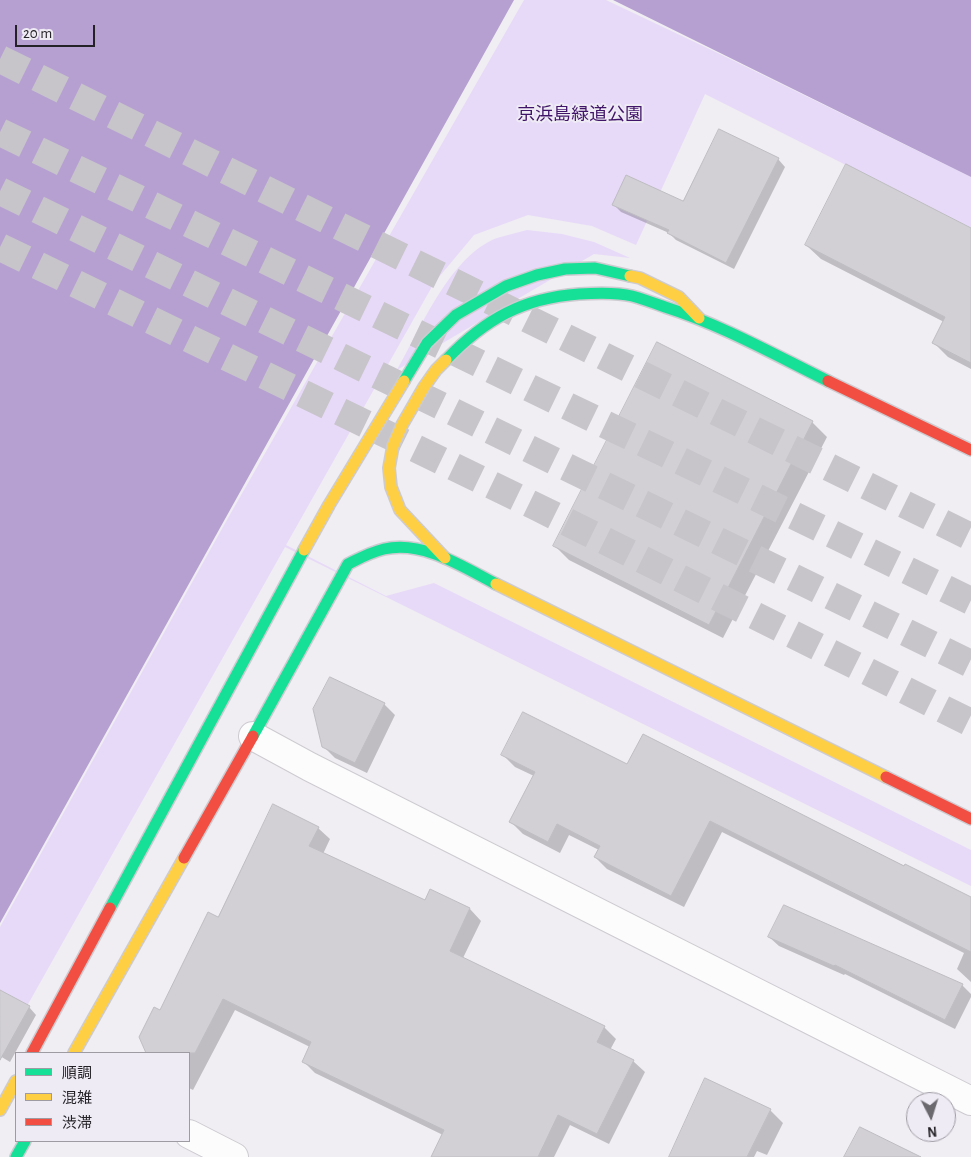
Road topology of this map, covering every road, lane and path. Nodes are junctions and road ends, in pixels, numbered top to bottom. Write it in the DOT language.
graph roads {
  1 [pos="699,318"];
  2 [pos="971,450"];
  3 [pos="446,559"];
  4 [pos="253,736"];
  5 [pos="971,818"];
  6 [pos="33,1052"];
  7 [pos="75,1052"];
  8 [pos="15,1083"];
  9 [pos="971,1101"];
  10 [pos="0,1110"];
  11 [pos="190,1135"];
  12 [pos="24,1142"];
  13 [pos="16,1157"];
  14 [pos="234,1157"];
  1 -- 2 [label="main road"];
  1 -- 3 [label="main road"];
  1 -- 6 [label="main road"];
  3 -- 4 [label="main road"];
  3 -- 5 [label="main road"];
  4 -- 7 [label="main road"];
  4 -- 9 [label="street"];
  8 -- 10 [label="main road"];
  11 -- 14 [label="street"];
  12 -- 13 [label="main road"];
}
